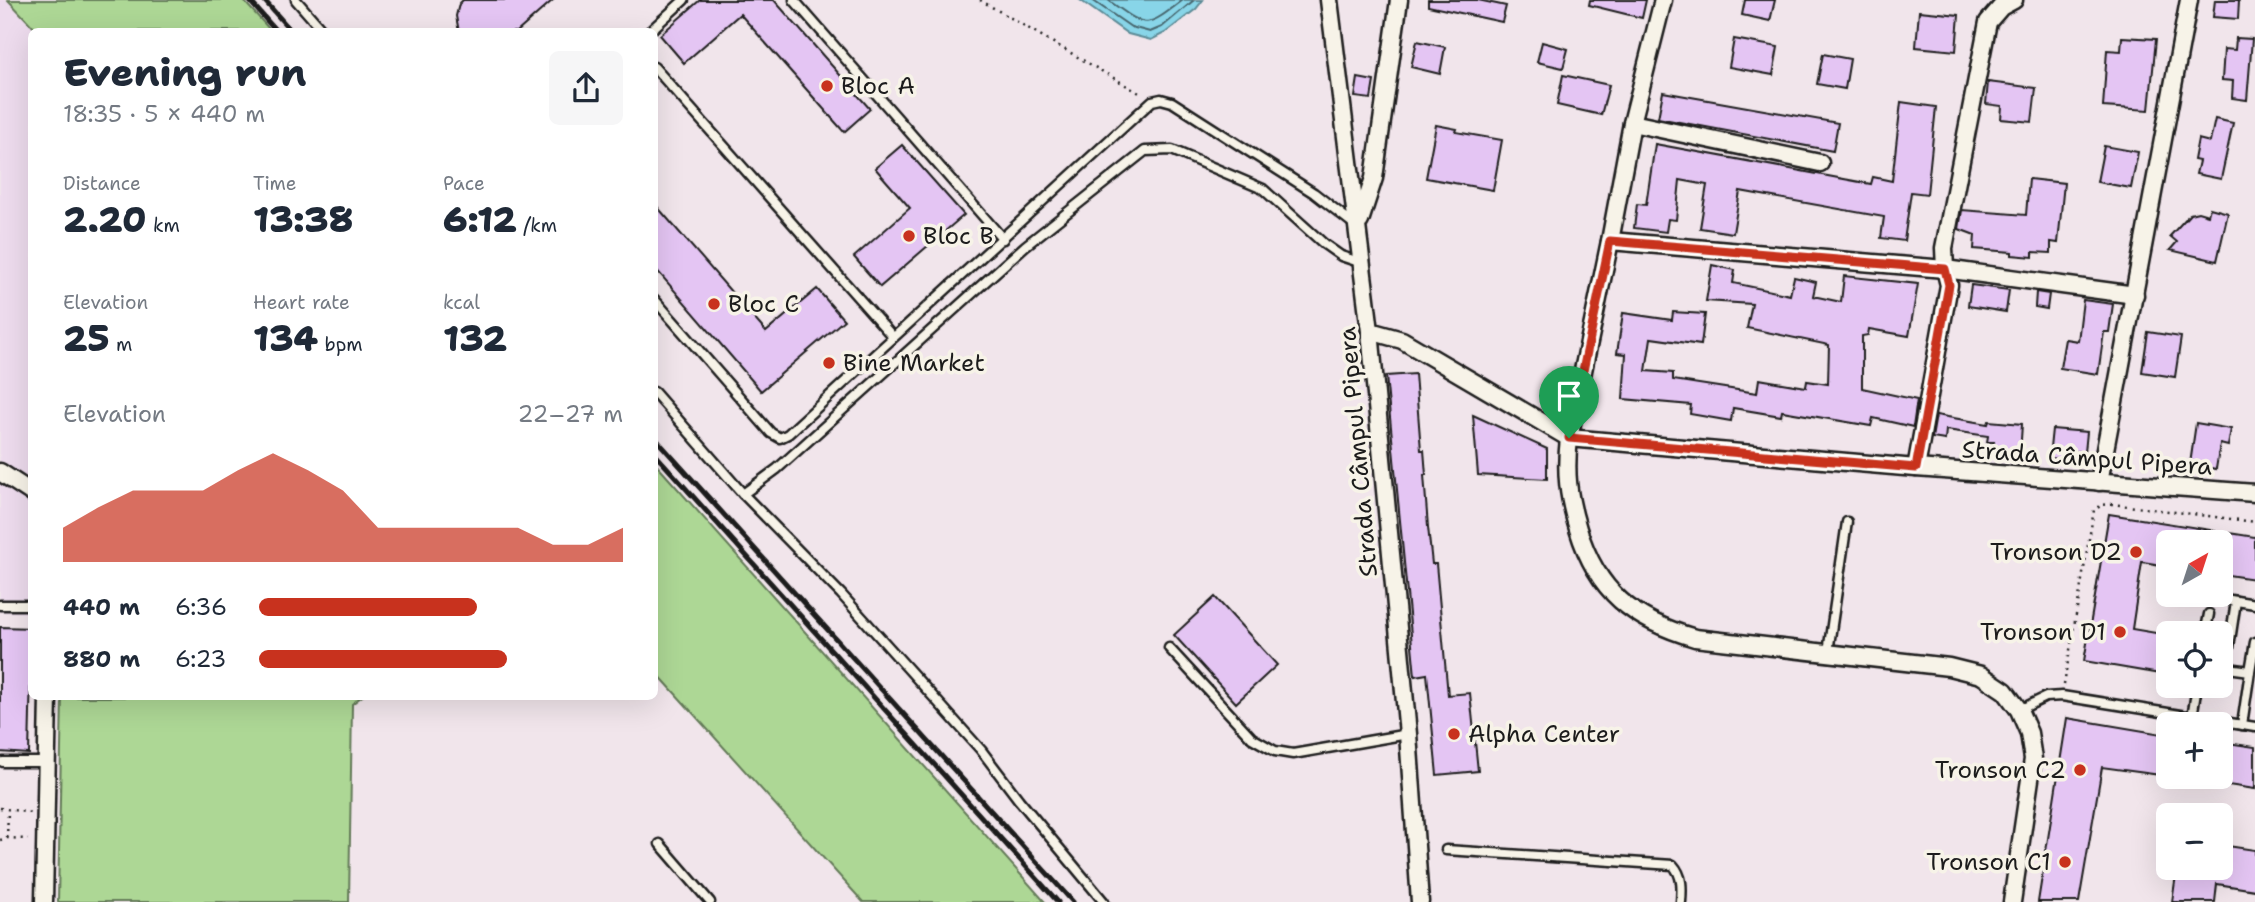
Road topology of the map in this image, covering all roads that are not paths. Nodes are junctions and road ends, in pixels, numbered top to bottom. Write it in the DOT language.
graph roads {
  1 [pos="296,0"];
  2 [pos="684,0"];
  3 [pos="794,0"];
  4 [pos="1329,0"];
  5 [pos="1399,0"];
  6 [pos="1663,0"];
  7 [pos="2014,0"];
  8 [pos="2189,0"];
  9 [pos="320,28"];
  10 [pos="653,28"];
  11 [pos="658,72"];
  12 [pos="1632,123"];
  13 [pos="1820,163"];
  14 [pos="1358,228"];
  15 [pos="1003,239"];
  16 [pos="1610,241"];
  17 [pos="1362,263"];
  18 [pos="1945,269"];
  19 [pos="2135,295"];
  20 [pos="658,304"];
  21 [pos="1370,331"];
  22 [pos="893,337"];
  23 [pos="658,397"];
  24 [pos="1569,438"];
  25 [pos="1916,468"];
  26 [pos="0,472"];
  27 [pos="2099,482"];
  28 [pos="28,490"];
  29 [pos="2255,493"];
  30 [pos="743,494"];
  31 [pos="1847,522"];
  32 [pos="2233,600"];
  33 [pos="2236,601"];
  34 [pos="2255,604"];
  35 [pos="0,605"];
  36 [pos="28,605"];
  37 [pos="2209,614"];
  38 [pos="2208,621"];
  39 [pos="2232,621"];
  40 [pos="2255,642"];
  41 [pos="1169,648"];
  42 [pos="1828,652"];
  43 [pos="2233,668"];
  44 [pos="2250,671"];
  45 [pos="48,700"];
  46 [pos="2019,710"];
  47 [pos="2161,712"];
  48 [pos="2233,724"];
  49 [pos="2242,725"];
  50 [pos="2255,727"];
  51 [pos="1408,734"];
  52 [pos="3,762"];
  53 [pos="47,762"];
  54 [pos="660,844"];
  55 [pos="1446,850"];
  56 [pos="44,902"];
  57 [pos="710,902"];
  58 [pos="1104,902"];
  59 [pos="1420,902"];
  60 [pos="1681,902"];
  61 [pos="2012,902"];
  1 -- 9 [label="lane"];
  2 -- 10 [label="lane"];
  3 -- 15 [label="lane"];
  4 -- 14 [label="street, Strada Câmpul Pipera"];
  5 -- 14 [label="street"];
  6 -- 12 [label="street"];
  7 -- 18 [label="street"];
  8 -- 19 [label="street"];
  11 -- 22 [label="lane"];
  12 -- 13 [label="street"];
  12 -- 16 [label="street"];
  14 -- 15 [label="lane"];
  14 -- 17 [label="street, Strada Câmpul Pipera"];
  15 -- 22 [label="lane"];
  16 -- 18 [label="street"];
  16 -- 24 [label="street"];
  17 -- 21 [label="street, Strada Câmpul Pipera"];
  17 -- 30 [label="lane"];
  18 -- 19 [label="street"];
  18 -- 25 [label="street"];
  19 -- 27 [label="street"];
  20 -- 22 [label="lane"];
  21 -- 24 [label="street"];
  21 -- 51 [label="street, Strada Câmpul Pipera"];
  23 -- 30 [label="lane"];
  24 -- 25 [label="street, Strada Câmpul Pipera"];
  24 -- 42 [label="street"];
  25 -- 27 [label="street, Strada Câmpul Pipera"];
  26 -- 28 [label="street"];
  27 -- 29 [label="street, Strada Câmpul Pipera"];
  30 -- 58 [label="lane"];
  31 -- 42 [label="lane"];
  32 -- 33 [label="lane"];
  33 -- 34 [label="lane"];
  33 -- 39 [label="lane"];
  35 -- 36 [label="lane"];
  37 -- 38 [label="lane"];
  40 -- 44 [label="lane"];
  41 -- 51 [label="lane"];
  42 -- 46 [label="street"];
  43 -- 44 [label="lane"];
  44 -- 49 [label="lane"];
  45 -- 53 [label="street"];
  46 -- 47 [label="lane"];
  46 -- 61 [label="street"];
  48 -- 49 [label="lane"];
  49 -- 50 [label="lane"];
  51 -- 59 [label="street, Strada Câmpul Pipera"];
  52 -- 53 [label="lane"];
  53 -- 56 [label="street"];
  54 -- 57 [label="lane"];
  55 -- 60 [label="lane"];
}
